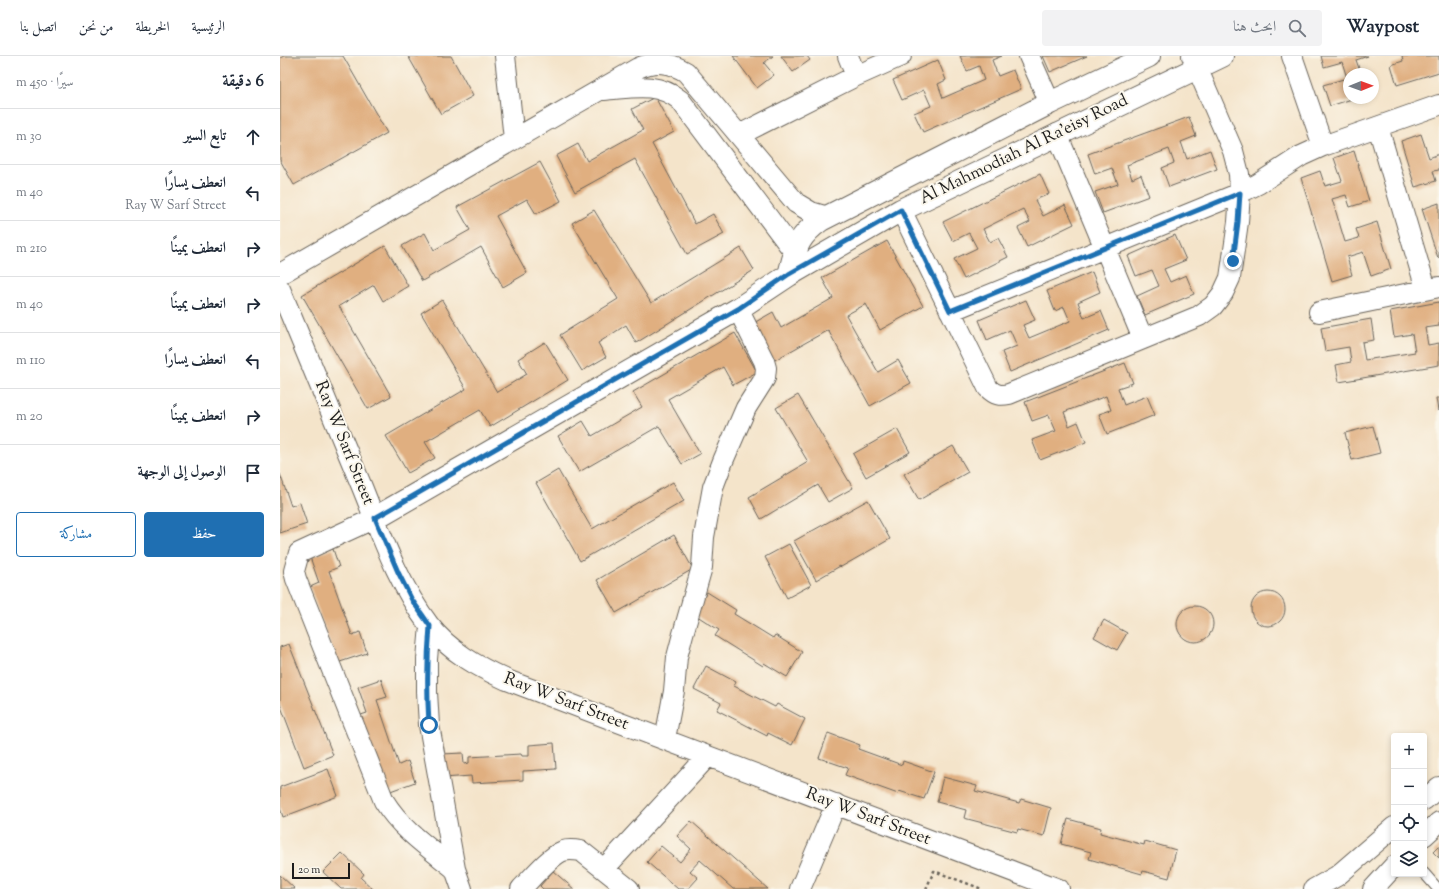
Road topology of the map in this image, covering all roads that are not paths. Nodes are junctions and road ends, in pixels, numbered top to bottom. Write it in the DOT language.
graph roads {
  1 [pos="505,56"];
  2 [pos="848,56"];
  3 [pos="901,56"];
  4 [pos="1029,56"];
  5 [pos="1149,56"];
  6 [pos="1222,56"];
  7 [pos="1292,56"];
  8 [pos="654,59"];
  9 [pos="1195,62"];
  10 [pos="856,76"];
  11 [pos="598,91"];
  12 [pos="1050,104"];
  13 [pos="1439,105"];
  14 [pos="1378,127"];
  15 [pos="1057,134"];
  16 [pos="739,135"];
  17 [pos="514,140"];
  18 [pos="1323,146"];
  19 [pos="1240,193"];
  20 [pos="901,210"];
  21 [pos="828,217"];
  22 [pos="1105,248"];
  23 [pos="796,264"];
  24 [pos="280,274"];
  25 [pos="1433,288"];
  26 [pos="280,289"];
  27 [pos="738,309"];
  28 [pos="950,311"];
  29 [pos="1319,312"];
  30 [pos="1143,339"];
  31 [pos="375,518"];
  32 [pos="430,626"];
  33 [pos="665,739"];
  34 [pos="708,756"];
  35 [pos="1439,787"];
  36 [pos="1427,797"];
  37 [pos="836,804"];
  38 [pos="1439,822"];
  39 [pos="1391,830"];
  40 [pos="1427,833"];
  41 [pos="455,869"];
  42 [pos="604,869"];
  43 [pos="1391,869"];
  44 [pos="1427,876"];
  45 [pos="1337,884"];
  46 [pos="462,889"];
  47 [pos="521,889"];
  48 [pos="629,889"];
  49 [pos="800,889"];
  50 [pos="1058,889"];
  51 [pos="1314,889"];
  52 [pos="1373,889"];
  53 [pos="1438,889"];
  1 -- 17 [label="street"];
  2 -- 10 [label="street"];
  3 -- 10 [label="street"];
  4 -- 12 [label="street"];
  5 -- 12 [label="street, Al Mahmodiah Al Ra'eisy Road"];
  6 -- 9 [label="street, Al Mahmodiah Al Ra'eisy Road"];
  7 -- 18 [label="street"];
  8 -- 11 [label="street"];
  8 -- 16 [label="street"];
  9 -- 15 [label="street, Al Mahmodiah Al Ra'eisy Road"];
  9 -- 19 [label="street"];
  10 -- 16 [label="street"];
  11 -- 17 [label="street"];
  11 -- 23 [label="street"];
  12 -- 21 [label="street, Al Mahmodiah Al Ra'eisy Road"];
  13 -- 14 [label="street"];
  14 -- 18 [label="street"];
  14 -- 25 [label="street"];
  15 -- 20 [label="street, Al Mahmodiah Al Ra'eisy Road"];
  15 -- 22 [label="street"];
  16 -- 21 [label="street"];
  17 -- 24 [label="street"];
  18 -- 19 [label="street"];
  19 -- 22 [label="street"];
  19 -- 30 [label="street"];
  20 -- 23 [label="street, Al Mahmodiah Al Ra'eisy Road"];
  20 -- 28 [label="street"];
  21 -- 23 [label="street, Al Mahmodiah Al Ra'eisy Road"];
  22 -- 28 [label="street"];
  22 -- 30 [label="street"];
  23 -- 27 [label="street, Al Mahmodiah Al Ra'eisy Road"];
  25 -- 29 [label="street"];
  26 -- 31 [label="street, Ray W Sarf Street"];
  27 -- 31 [label="street, Al Mahmodiah Al Ra'eisy Road"];
  27 -- 33 [label="street"];
  28 -- 30 [label="street"];
  31 -- 32 [label="street, Ray W Sarf Street"];
  31 -- 41 [label="street"];
  32 -- 33 [label="street, Ray W Sarf Street"];
  32 -- 41 [label="street"];
  33 -- 34 [label="street, Ray W Sarf Street"];
  34 -- 37 [label="street, Ray W Sarf Street"];
  34 -- 42 [label="street"];
  35 -- 36 [label="street"];
  37 -- 49 [label="street"];
  37 -- 50 [label="street, Ray W Sarf Street"];
  38 -- 40 [label="street"];
  39 -- 45 [label="street"];
  41 -- 46 [label="street"];
  42 -- 47 [label="street"];
  42 -- 48 [label="street"];
  43 -- 52 [label="street"];
  44 -- 53 [label="lane"];
  45 -- 51 [label="street"];
}
